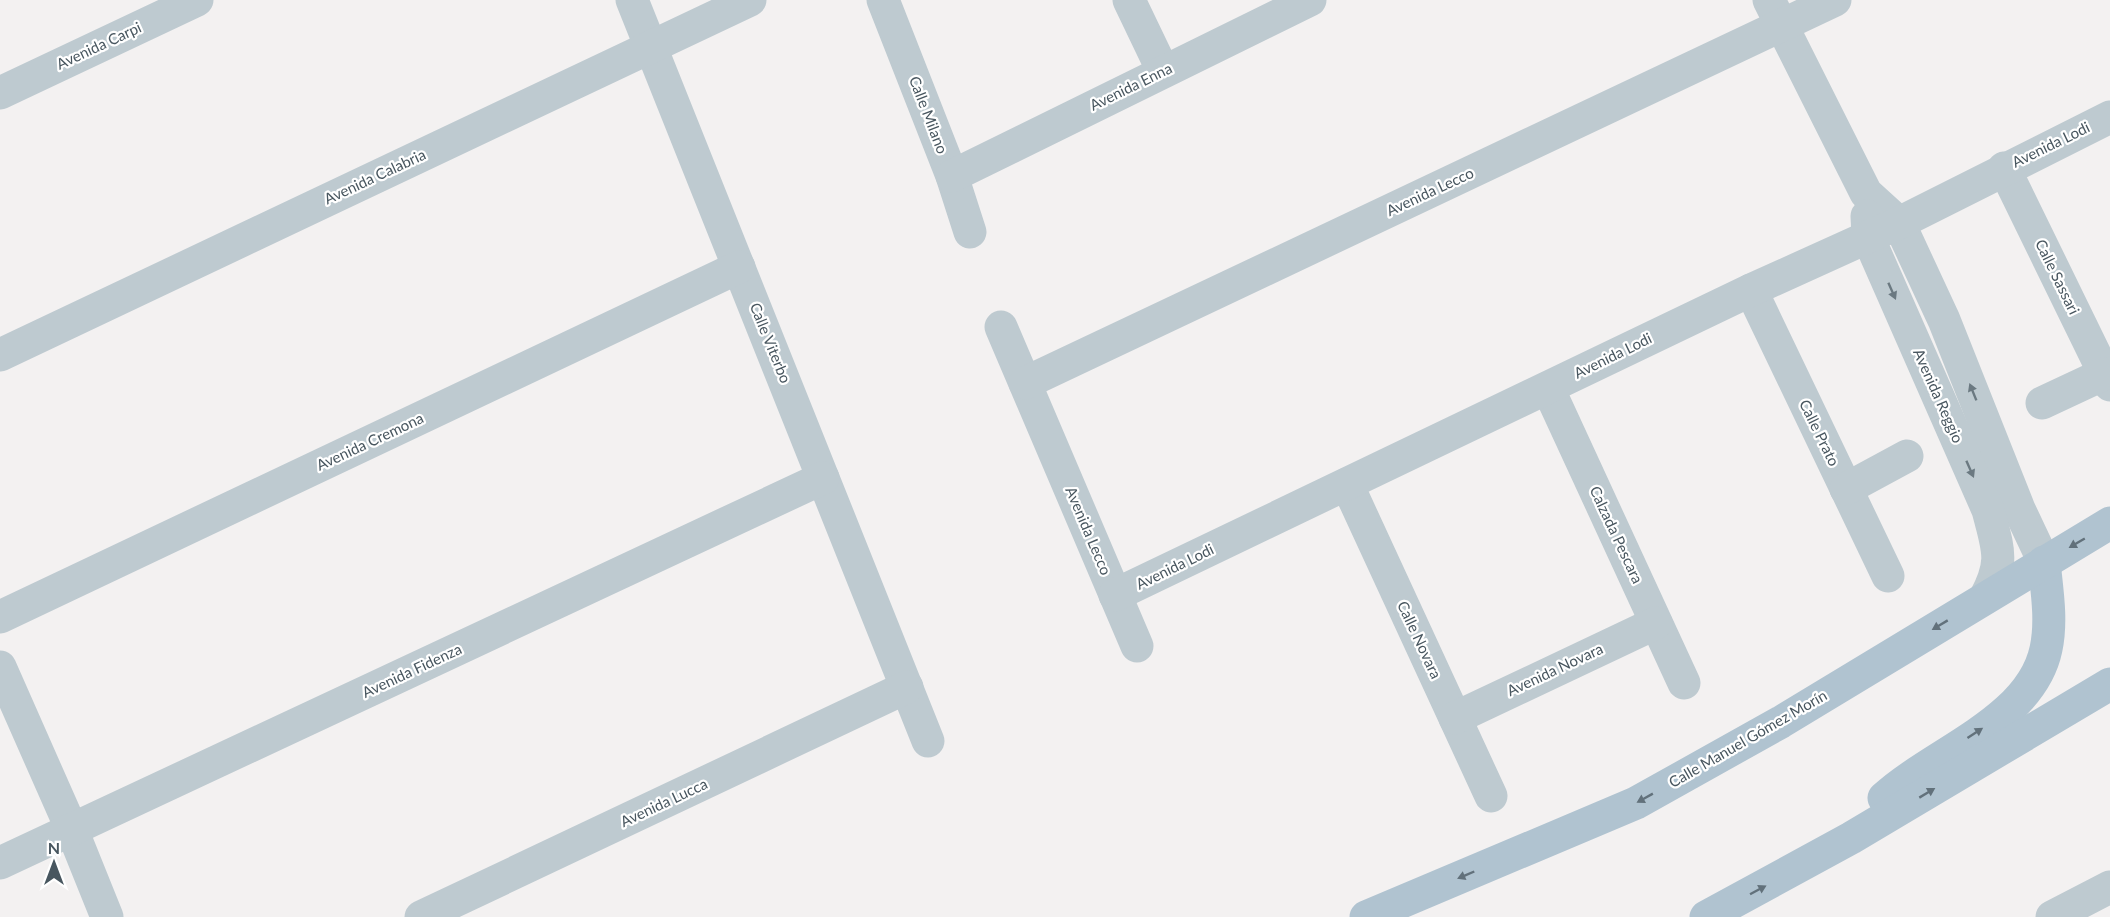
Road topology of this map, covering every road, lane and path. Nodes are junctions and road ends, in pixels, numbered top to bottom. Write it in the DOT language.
graph roads {
  1 [pos="197,0"];
  2 [pos="632,0"];
  3 [pos="750,0"];
  4 [pos="883,0"];
  5 [pos="1129,0"];
  6 [pos="1310,0"];
  7 [pos="1835,0"];
  8 [pos="1775,13"];
  9 [pos="650,47"];
  10 [pos="1163,71"];
  11 [pos="0,93"];
  12 [pos="2110,117"];
  13 [pos="2004,168"];
  14 [pos="952,176"];
  15 [pos="1866,193"];
  16 [pos="1899,223"];
  17 [pos="970,232"];
  18 [pos="1868,237"];
  19 [pos="739,267"];
  20 [pos="1751,290"];
  21 [pos="1001,327"];
  22 [pos="0,355"];
  23 [pos="2107,379"];
  24 [pos="1025,383"];
  25 [pos="1548,388"];
  26 [pos="2042,403"];
  27 [pos="1907,456"];
  28 [pos="823,478"];
  29 [pos="1347,484"];
  30 [pos="1846,489"];
  31 [pos="2110,523"];
  32 [pos="2044,562"];
  33 [pos="1888,576"];
  34 [pos="1115,595"];
  35 [pos="1985,598"];
  36 [pos="0,617"];
  37 [pos="1656,623"];
  38 [pos="1137,646"];
  39 [pos="0,667"];
  40 [pos="1684,683"];
  41 [pos="2110,684"];
  42 [pos="907,687"];
  43 [pos="1455,718"];
  44 [pos="928,741"];
  45 [pos="1491,796"];
  46 [pos="72,830"];
  47 [pos="1851,838"];
  48 [pos="0,863"];
  49 [pos="2110,887"];
  50 [pos="107,917"];
  51 [pos="421,917"];
  52 [pos="1366,917"];
  53 [pos="1706,917"];
  54 [pos="2052,917"];
  1 -- 11 [label="street, Avenida Carpi"];
  2 -- 9 [label="street, Calle Viterbo"];
  3 -- 9 [label="street, Avenida Calabria"];
  4 -- 14 [label="street, Calle Milano"];
  5 -- 10 [label="street"];
  6 -- 10 [label="street, Avenida Enna"];
  7 -- 8 [label="street, Avenida Lecco"];
  8 -- 15 [label="street, Avenida Reggio"];
  8 -- 24 [label="street, Avenida Lecco"];
  9 -- 19 [label="street, Calle Viterbo"];
  9 -- 22 [label="street, Avenida Calabria"];
  10 -- 14 [label="street, Avenida Enna"];
  12 -- 13 [label="street, Avenida Lodi"];
  13 -- 16 [label="street, Avenida Lodi"];
  13 -- 23 [label="street, Calle Sassari"];
  14 -- 17 [label="street, Calle Milano"];
  15 -- 16 [label="street, Avenida Reggio"];
  15 -- 18 [label="street, Avenida Reggio"];
  16 -- 18 [label="street, Avenida Lodi"];
  32 -- 16 [label="street, Avenida Reggio, one-way"];
  18 -- 20 [label="street, Avenida Lodi"];
  18 -- 35 [label="street, Avenida Reggio, one-way"];
  19 -- 28 [label="street, Calle Viterbo"];
  19 -- 36 [label="street, Avenida Cremona"];
  20 -- 25 [label="street, Avenida Lodi"];
  20 -- 30 [label="street, Calle Prato"];
  21 -- 24 [label="street, Avenida Lecco"];
  23 -- 26 [label="street"];
  24 -- 34 [label="street, Avenida Lecco"];
  25 -- 29 [label="street, Avenida Lodi"];
  25 -- 37 [label="street, Calzada Pescara"];
  27 -- 30 [label="street"];
  28 -- 42 [label="street, Calle Viterbo"];
  28 -- 46 [label="street, Avenida Fidenza"];
  29 -- 34 [label="street, Avenida Lodi"];
  29 -- 43 [label="street, Calle Novara"];
  30 -- 33 [label="street, Calle Prato"];
  31 -- 32 [label="main road, Calle Manuel Gómez Morín, one-way"];
  32 -- 35 [label="main road, Calle Manuel Gómez Morín"];
  47 -- 32 [label="main road, one-way"];
  34 -- 38 [label="street, Avenida Lecco"];
  35 -- 52 [label="main road, Calle Manuel Gómez Morín, one-way"];
  37 -- 40 [label="street, Calzada Pescara"];
  37 -- 43 [label="street, Avenida Novara"];
  39 -- 46 [label="street"];
  47 -- 41 [label="main road, one-way"];
  42 -- 44 [label="street, Calle Viterbo"];
  42 -- 51 [label="street, Avenida Lucca"];
  43 -- 45 [label="street, Calle Novara"];
  46 -- 48 [label="street, Avenida Fidenza"];
  46 -- 50 [label="street"];
  53 -- 47 [label="main road, one-way"];
  49 -- 54 [label="street"];
}
